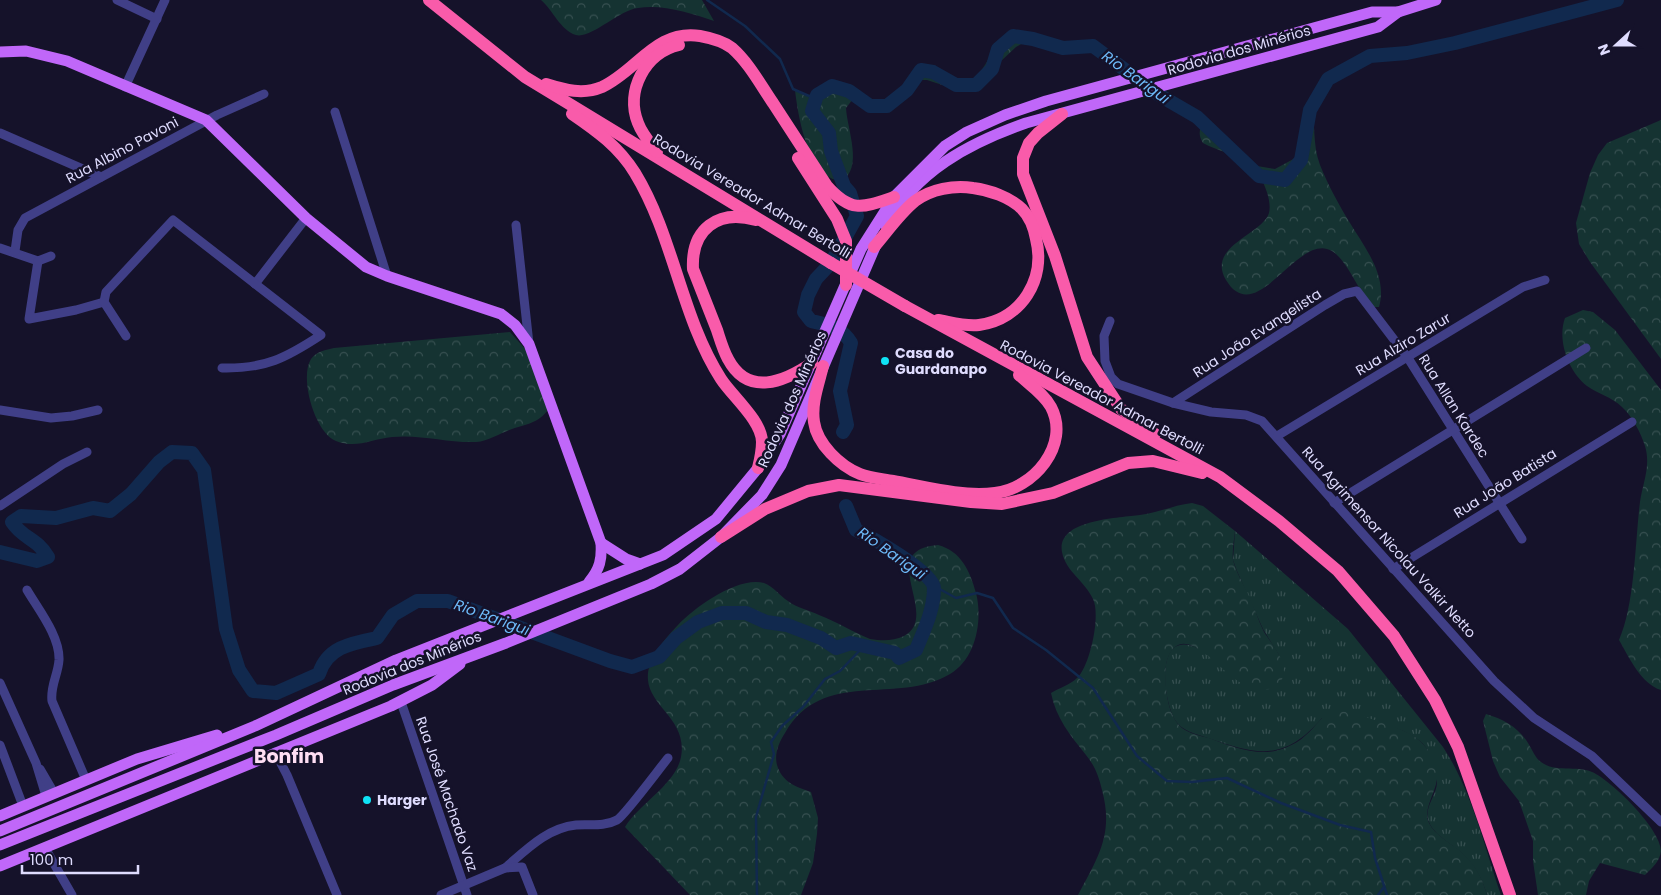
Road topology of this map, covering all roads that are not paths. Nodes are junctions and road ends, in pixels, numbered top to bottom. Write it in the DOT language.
graph roads {
  1 [pos="117,0"];
  2 [pos="165,0"];
  3 [pos="429,0"];
  4 [pos="1436,0"];
  5 [pos="1398,12"];
  6 [pos="158,19"];
  7 [pos="1,54"];
  8 [pos="525,77"];
  9 [pos="126,87"];
  10 [pos="264,94"];
  11 [pos="335,112"];
  12 [pos="1062,114"];
  13 [pos="206,120"];
  14 [pos="0,133"];
  15 [pos="664,160"];
  16 [pos="101,177"];
  17 [pos="894,197"];
  18 [pos="306,218"];
  19 [pos="766,222"];
  20 [pos="516,224"];
  21 [pos="874,246"];
  22 [pos="0,248"];
  23 [pos="15,251"];
  24 [pos="51,256"];
  25 [pos="38,261"];
  26 [pos="387,276"];
  27 [pos="1544,280"];
  28 [pos="255,284"];
  29 [pos="846,285"];
  30 [pos="1356,291"];
  31 [pos="104,302"];
  32 [pos="927,318"];
  33 [pos="1110,321"];
  34 [pos="126,336"];
  35 [pos="529,344"];
  36 [pos="1586,348"];
  37 [pos="998,358"];
  38 [pos="1408,358"];
  39 [pos="819,361"];
  40 [pos="222,368"];
  41 [pos="1174,403"];
  42 [pos="0,410"];
  43 [pos="98,410"];
  44 [pos="1632,422"];
  45 [pos="1452,430"];
  46 [pos="1277,436"];
  47 [pos="87,452"];
  48 [pos="758,468"];
  49 [pos="1220,477"];
  50 [pos="1334,503"];
  51 [pos="1498,503"];
  52 [pos="0,506"];
  53 [pos="721,537"];
  54 [pos="1522,539"];
  55 [pos="601,542"];
  56 [pos="640,564"];
  57 [pos="1393,569"];
  58 [pos="588,584"];
  59 [pos="27,590"];
  60 [pos="468,658"];
  61 [pos="0,683"];
  62 [pos="400,702"];
  63 [pos="4,704"];
  64 [pos="255,726"];
  65 [pos="0,745"];
  66 [pos="275,752"];
  67 [pos="668,758"];
  68 [pos="86,780"];
  69 [pos="50,794"];
  70 [pos="23,806"];
  71 [pos="0,816"];
  72 [pos="1661,822"];
  73 [pos="0,831"];
  74 [pos="0,846"];
  75 [pos="45,848"];
  76 [pos="0,866"];
  77 [pos="505,868"];
  78 [pos="464,885"];
  79 [pos="72,895"];
  80 [pos="337,895"];
  81 [pos="441,895"];
  82 [pos="468,895"];
  83 [pos="534,895"];
  84 [pos="1510,895"];
  1 -- 6 [label="street"];
  2 -- 6 [label="street"];
  3 -- 8 [label="highway, Rodovia Vereador Admar Bertolli"];
  4 -- 5 [label="main road, Rodovia dos Minérios"];
  5 -- 12 [label="main road, Rodovia dos Minérios"];
  5 -- 17 [label="main road, Rodovia dos Minérios"];
  6 -- 9 [label="street"];
  7 -- 9 [label="main road"];
  8 -- 15 [label="highway, Rodovia Vereador Admar Bertolli"];
  8 -- 17 [label="highway"];
  8 -- 48 [label="highway"];
  9 -- 13 [label="main road"];
  10 -- 13 [label="street, Rua Albino Pavoni"];
  11 -- 26 [label="street"];
  12 -- 21 [label="main road, Rodovia dos Minérios"];
  12 -- 49 [label="highway"];
  13 -- 16 [label="street, Rua Albino Pavoni"];
  13 -- 18 [label="main road"];
  14 -- 16 [label="street"];
  15 -- 19 [label="highway, Rodovia Vereador Admar Bertolli"];
  15 -- 29 [label="highway"];
  16 -- 23 [label="street, Rua Albino Pavoni"];
  17 -- 29 [label="main road, Rodovia dos Minérios"];
  18 -- 26 [label="main road"];
  18 -- 28 [label="street"];
  19 -- 32 [label="highway, Rodovia Vereador Admar Bertolli, bridge"];
  19 -- 39 [label="highway"];
  20 -- 35 [label="street"];
  21 -- 32 [label="highway"];
  21 -- 39 [label="main road, Rodovia dos Minérios"];
  22 -- 23 [label="street"];
  23 -- 25 [label="street"];
  24 -- 25 [label="street"];
  25 -- 31 [label="street"];
  26 -- 35 [label="main road"];
  27 -- 38 [label="street, Rua Alziro Zarur"];
  28 -- 31 [label="street"];
  28 -- 40 [label="street"];
  29 -- 39 [label="main road, Rodovia dos Minérios"];
  30 -- 38 [label="street, Rua Allan Kardec"];
  30 -- 41 [label="street, Rua João Evangelista"];
  31 -- 34 [label="street"];
  32 -- 37 [label="highway, Rodovia Vereador Admar Bertolli"];
  33 -- 41 [label="street, Rua Agrimensor Nicolau Valkir Netto"];
  35 -- 55 [label="main road"];
  36 -- 45 [label="street"];
  37 -- 39 [label="highway"];
  37 -- 49 [label="highway, Rodovia Vereador Admar Bertolli"];
  38 -- 45 [label="street, Rua Allan Kardec"];
  38 -- 46 [label="street, Rua Alziro Zarur"];
  39 -- 48 [label="main road, Rodovia dos Minérios"];
  39 -- 53 [label="main road, Rodovia dos Minérios"];
  41 -- 46 [label="street, Rua Agrimensor Nicolau Valkir Netto"];
  42 -- 43 [label="street"];
  44 -- 51 [label="street, Rua João Batista"];
  45 -- 50 [label="street"];
  45 -- 51 [label="street, Rua Allan Kardec"];
  46 -- 50 [label="street, Rua Agrimensor Nicolau Valkir Netto"];
  47 -- 52 [label="street"];
  48 -- 56 [label="main road, Rodovia dos Minérios"];
  49 -- 53 [label="highway"];
  49 -- 84 [label="highway, Rodovia Vereador Admar Bertolli"];
  50 -- 57 [label="street, Rua Agrimensor Nicolau Valkir Netto"];
  51 -- 54 [label="street, Rua Allan Kardec"];
  51 -- 57 [label="street, Rua João Batista"];
  53 -- 60 [label="main road, Rodovia dos Minérios"];
  55 -- 56 [label="main road"];
  55 -- 58 [label="main road"];
  56 -- 58 [label="main road, Rodovia dos Minérios"];
  57 -- 72 [label="street, Rua Agrimensor Nicolau Valkir Netto"];
  58 -- 64 [label="main road, Rodovia dos Minérios"];
  59 -- 68 [label="street"];
  60 -- 62 [label="main road"];
  60 -- 74 [label="main road, Rodovia dos Minérios"];
  61 -- 63 [label="street"];
  62 -- 66 [label="main road"];
  62 -- 78 [label="street, Rua José Machado Vaz"];
  63 -- 69 [label="street"];
  64 -- 68 [label="main road"];
  64 -- 73 [label="main road, Rodovia dos Minérios"];
  65 -- 70 [label="street"];
  66 -- 75 [label="main road"];
  66 -- 80 [label="street"];
  67 -- 77 [label="street"];
  68 -- 69 [label="main road"];
  69 -- 70 [label="main road"];
  70 -- 71 [label="main road"];
  75 -- 76 [label="main road"];
  75 -- 79 [label="street"];
  77 -- 78 [label="street"];
  77 -- 83 [label="street"];
  78 -- 81 [label="street"];
  78 -- 82 [label="street, Rua José Machado Vaz"];
}
